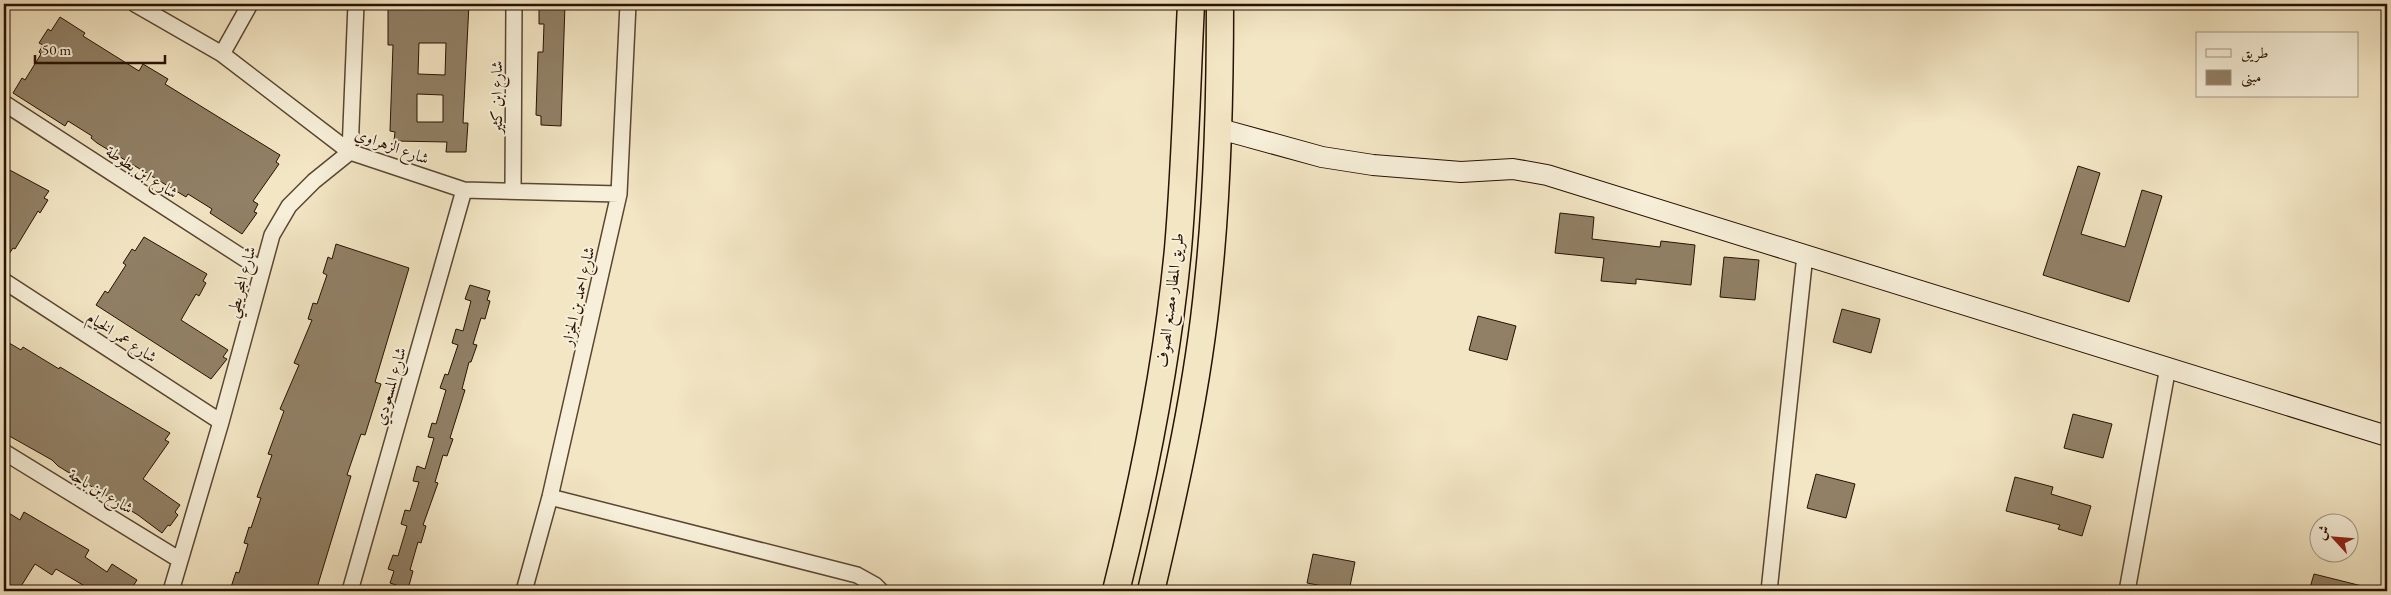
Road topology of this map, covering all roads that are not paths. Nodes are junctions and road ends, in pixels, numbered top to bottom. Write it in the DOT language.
graph roads {
  1 [pos="135,4"];
  2 [pos="250,4"];
  3 [pos="356,4"];
  4 [pos="514,4"];
  5 [pos="628,4"];
  6 [pos="1191,4"];
  7 [pos="1220,4"];
  8 [pos="222,54"];
  9 [pos="4,103"];
  10 [pos="1220,129"];
  11 [pos="350,152"];
  12 [pos="464,190"];
  13 [pos="513,190"];
  14 [pos="619,194"];
  15 [pos="1805,255"];
  16 [pos="262,270"];
  17 [pos="4,281"];
  18 [pos="2168,367"];
  19 [pos="220,422"];
  20 [pos="2387,436"];
  21 [pos="4,452"];
  22 [pos="550,497"];
  23 [pos="180,560"];
  24 [pos="171,591"];
  25 [pos="350,591"];
  26 [pos="524,591"];
  27 [pos="881,591"];
  28 [pos="1116,591"];
  29 [pos="1151,591"];
  30 [pos="1769,591"];
  31 [pos="2127,591"];
  1 -- 8 [label="street, شارع الزهراوي"];
  2 -- 8 [label="street"];
  3 -- 11 [label="street"];
  4 -- 13 [label="street, شارع ابن كثير"];
  5 -- 14 [label="street, شارع احمد بن الجزار"];
  6 -- 28 [label="highway, طريق المطار مصنع الصوف"];
  7 -- 10 [label="highway"];
  8 -- 11 [label="street, شارع الزهراوي"];
  9 -- 16 [label="street, شارع ابن بطوطة"];
  10 -- 15 [label="street"];
  10 -- 29 [label="highway"];
  11 -- 12 [label="street, شارع الزهراوي"];
  11 -- 16 [label="street, شارع المجريطي"];
  12 -- 13 [label="street, شارع الزهراوي"];
  12 -- 25 [label="street, شارع المسعودي"];
  13 -- 14 [label="street, شارع الزهراوي"];
  14 -- 22 [label="street, شارع احمد بن الجزار"];
  15 -- 18 [label="street"];
  15 -- 30 [label="street"];
  16 -- 19 [label="street, شارع المجريطي"];
  17 -- 19 [label="street, شارع عمر الخيام"];
  18 -- 20 [label="street"];
  18 -- 31 [label="street"];
  19 -- 23 [label="street, شارع المجريطي"];
  21 -- 23 [label="street, شارع ابن باجة"];
  22 -- 26 [label="street, شارع احمد بن الجزار"];
  22 -- 27 [label="street"];
  23 -- 24 [label="street, شارع المجريطي"];
}
